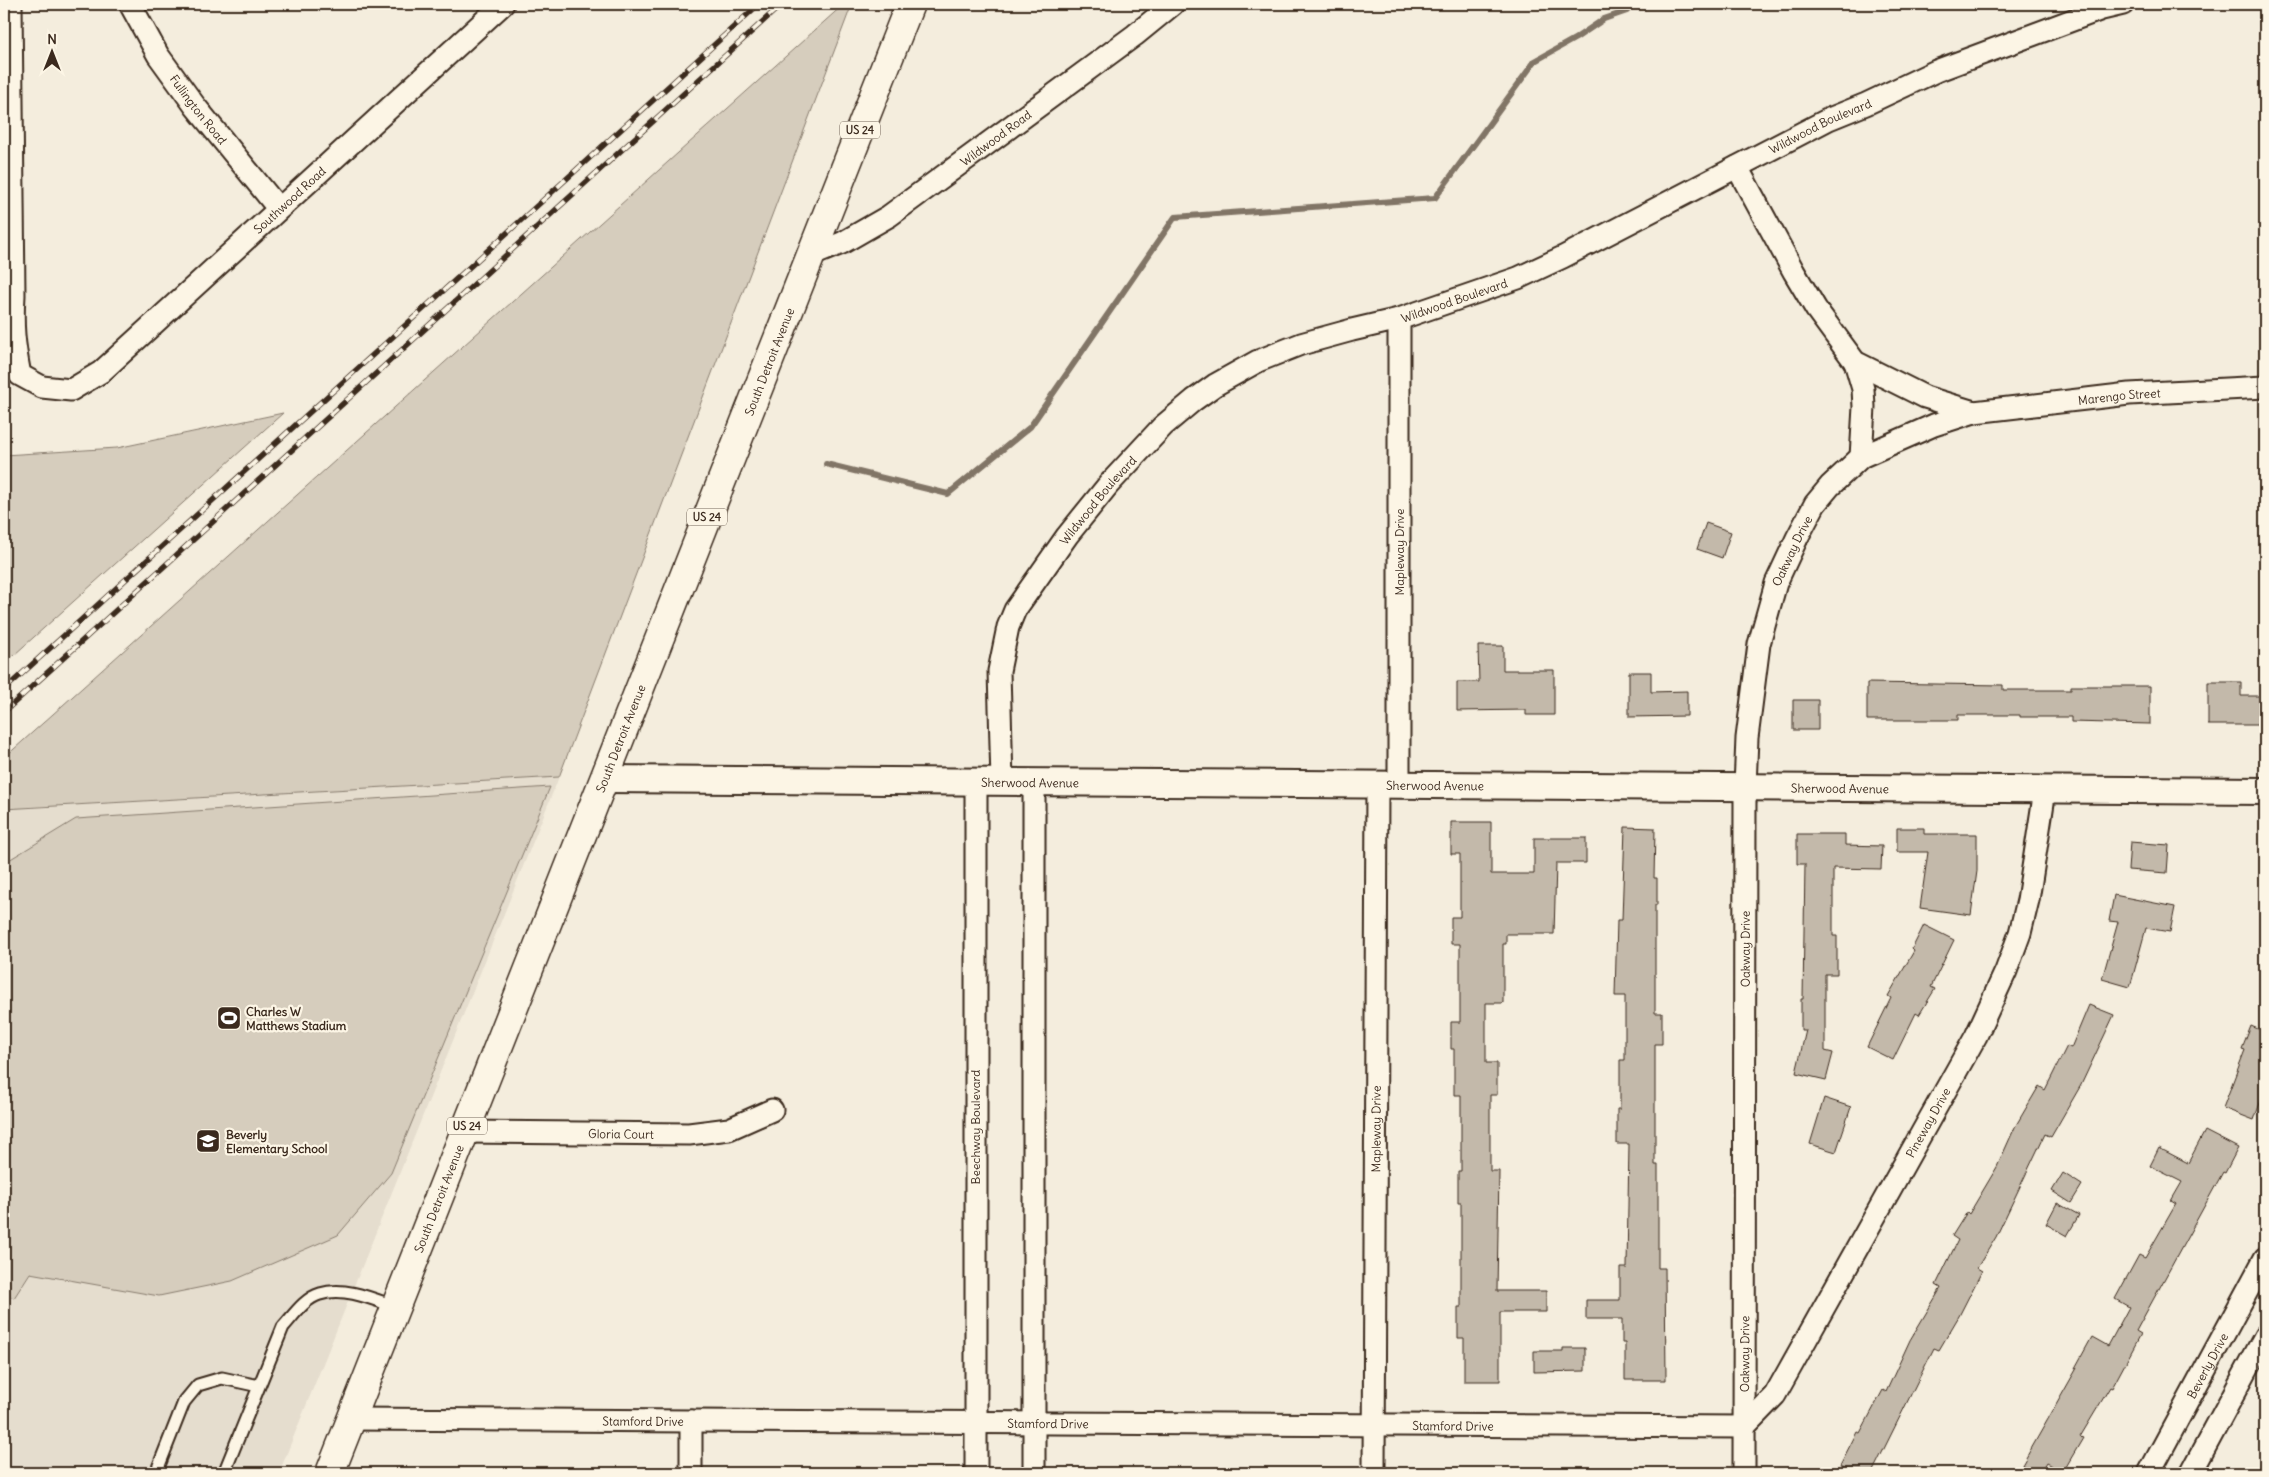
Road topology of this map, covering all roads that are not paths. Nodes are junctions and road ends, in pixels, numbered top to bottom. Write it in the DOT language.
graph roads {
  1 [pos="11,4"];
  2 [pos="130,4"];
  3 [pos="503,4"];
  4 [pos="910,4"];
  5 [pos="1173,4"];
  6 [pos="2123,4"];
  7 [pos="1737,167"];
  8 [pos="278,208"];
  9 [pos="810,256"];
  10 [pos="1399,319"];
  11 [pos="1855,362"];
  12 [pos="2265,387"];
  13 [pos="1974,412"];
  14 [pos="1860,457"];
  15 [pos="605,779"];
  16 [pos="976,781"];
  17 [pos="1002,782"];
  18 [pos="1034,782"];
  19 [pos="1388,785"];
  20 [pos="1745,787"];
  21 [pos="2045,790"];
  22 [pos="2265,791"];
  23 [pos="772,1110"];
  24 [pos="465,1132"];
  25 [pos="2265,1258"];
  26 [pos="396,1307"];
  27 [pos="2265,1336"];
  28 [pos="259,1386"];
  29 [pos="352,1419"];
  30 [pos="692,1420"];
  31 [pos="976,1423"];
  32 [pos="1034,1423"];
  33 [pos="1374,1424"];
  34 [pos="1744,1426"];
  35 [pos="156,1473"];
  36 [pos="224,1473"];
  37 [pos="330,1473"];
  38 [pos="691,1473"];
  39 [pos="976,1473"];
  40 [pos="1034,1473"];
  41 [pos="1374,1473"];
  42 [pos="1744,1473"];
  43 [pos="2149,1473"];
  44 [pos="2191,1473"];
  1 -- 8 [label="street, Southwood Road"];
  2 -- 8 [label="street, Fullington Road"];
  3 -- 8 [label="street, Southwood Road"];
  4 -- 9 [label="main road, South Detroit Avenue / US 24"];
  5 -- 9 [label="street, Wildwood Road"];
  6 -- 7 [label="street, Wildwood Boulevard"];
  7 -- 10 [label="street, Wildwood Boulevard"];
  7 -- 11 [label="street, Marengo Street"];
  9 -- 15 [label="main road, South Detroit Avenue / US 24"];
  10 -- 17 [label="street, Wildwood Boulevard"];
  10 -- 19 [label="street, Mapleway Drive"];
  11 -- 13 [label="street, Marengo Street"];
  11 -- 14 [label="street, Marengo Street"];
  12 -- 13 [label="street, Marengo Street"];
  13 -- 14 [label="street, Marengo Street"];
  14 -- 20 [label="street, Oakway Drive"];
  15 -- 16 [label="street, Sherwood Avenue"];
  15 -- 24 [label="main road, South Detroit Avenue / US 24"];
  16 -- 17 [label="street, Sherwood Avenue"];
  16 -- 31 [label="street, Beechway Boulevard"];
  17 -- 18 [label="street, Sherwood Avenue"];
  18 -- 19 [label="street, Sherwood Avenue"];
  18 -- 32 [label="street"];
  19 -- 20 [label="street, Sherwood Avenue"];
  19 -- 33 [label="street, Mapleway Drive"];
  20 -- 21 [label="street, Sherwood Avenue"];
  20 -- 34 [label="street, Oakway Drive"];
  21 -- 22 [label="street, Sherwood Avenue"];
  21 -- 34 [label="street, Pineway Drive"];
  23 -- 24 [label="street, Gloria Court"];
  24 -- 26 [label="main road, South Detroit Avenue / US 24"];
  25 -- 43 [label="street, Beverly Drive"];
  26 -- 28 [label="lane"];
  26 -- 29 [label="main road, South Detroit Avenue / US 24"];
  27 -- 44 [label="street"];
  28 -- 35 [label="lane"];
  28 -- 36 [label="lane"];
  29 -- 30 [label="street, Stamford Drive"];
  29 -- 37 [label="main road, South Detroit Avenue / US 24"];
  30 -- 31 [label="street, Stamford Drive"];
  30 -- 38 [label="street"];
  31 -- 32 [label="street, Stamford Drive"];
  31 -- 39 [label="street, Beechway Boulevard"];
  32 -- 33 [label="street, Stamford Drive"];
  32 -- 40 [label="street"];
  33 -- 34 [label="street, Stamford Drive"];
  33 -- 41 [label="street, Mapleway Drive"];
  34 -- 42 [label="street, Oakway Drive"];
}
